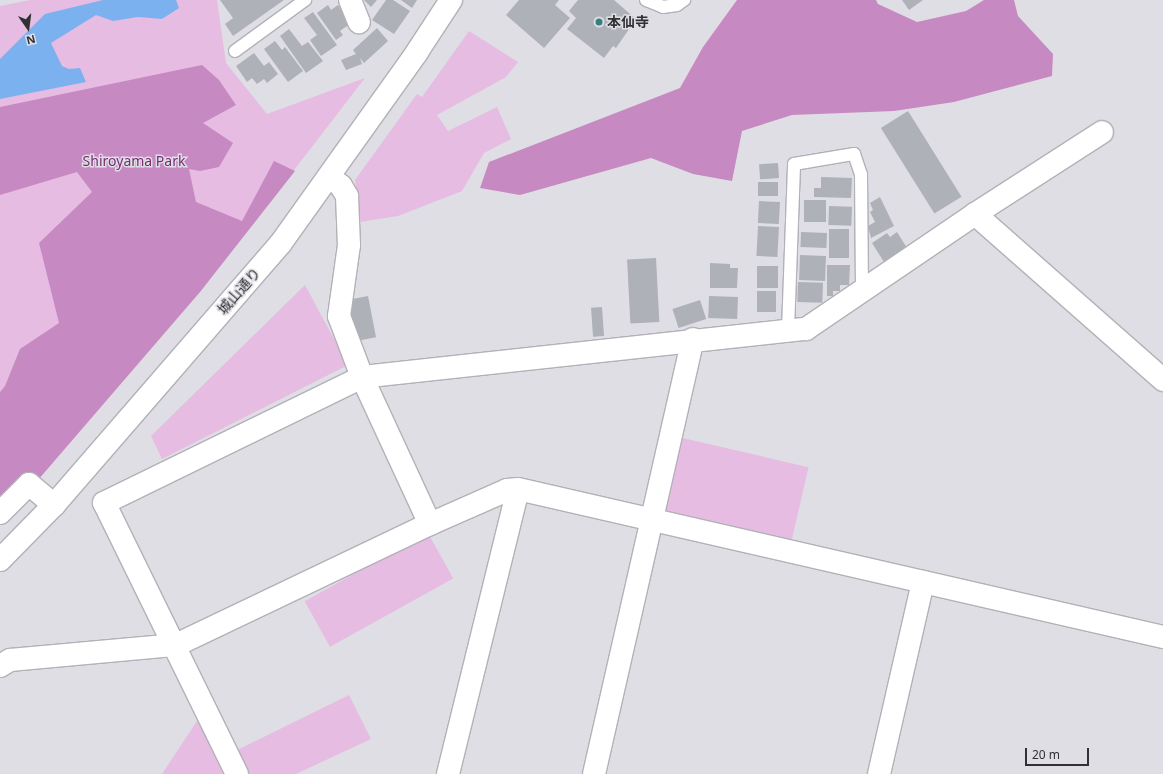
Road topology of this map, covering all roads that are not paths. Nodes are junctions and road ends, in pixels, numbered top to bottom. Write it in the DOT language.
graph roads {
  1 [pos="306,0"];
  2 [pos="350,0"];
  3 [pos="451,0"];
  4 [pos="646,0"];
  5 [pos="684,0"];
  6 [pos="359,22"];
  7 [pos="235,51"];
  8 [pos="1102,132"];
  9 [pos="330,177"];
  10 [pos="975,214"];
  11 [pos="862,291"];
  12 [pos="788,330"];
  13 [pos="693,339"];
  14 [pos="362,377"];
  15 [pos="1163,380"];
  16 [pos="518,489"];
  17 [pos="54,505"];
  18 [pos="0,513"];
  19 [pos="652,520"];
  20 [pos="430,524"];
  21 [pos="0,560"];
  22 [pos="923,582"];
  23 [pos="1163,637"];
  24 [pos="176,645"];
  25 [pos="0,666"];
  26 [pos="238,774"];
  27 [pos="448,774"];
  28 [pos="594,774"];
  29 [pos="879,774"];
  1 -- 7 [label="lane"];
  2 -- 6 [label="street"];
  3 -- 9 [label="street, 城山通り"];
  4 -- 5 [label="lane"];
  8 -- 10 [label="street"];
  9 -- 14 [label="street"];
  9 -- 17 [label="street, 城山通り"];
  10 -- 11 [label="street"];
  10 -- 15 [label="street"];
  11 -- 12 [label="street"];
  11 -- 12 [label="lane"];
  12 -- 13 [label="street"];
  13 -- 14 [label="street"];
  13 -- 19 [label="street"];
  14 -- 20 [label="street"];
  14 -- 24 [label="street"];
  16 -- 19 [label="street"];
  16 -- 20 [label="street"];
  16 -- 27 [label="street"];
  17 -- 18 [label="street"];
  17 -- 21 [label="street, 城山通り"];
  19 -- 22 [label="street"];
  19 -- 28 [label="street"];
  20 -- 24 [label="street"];
  22 -- 23 [label="street"];
  22 -- 29 [label="street"];
  24 -- 25 [label="street"];
  24 -- 26 [label="street"];
}
